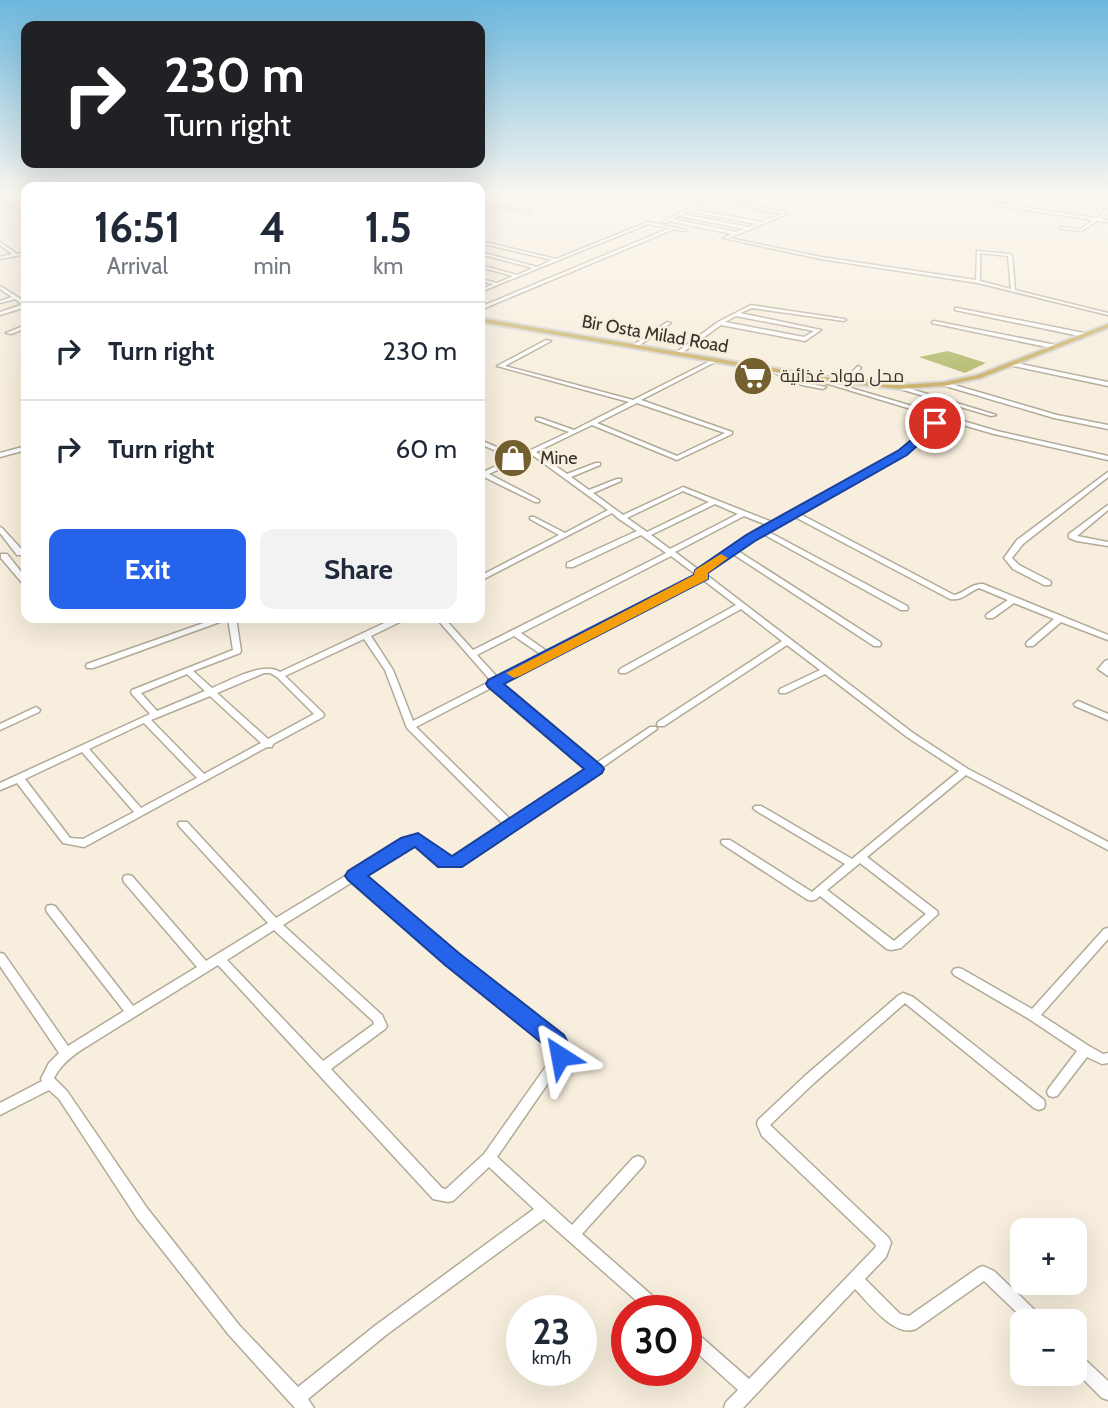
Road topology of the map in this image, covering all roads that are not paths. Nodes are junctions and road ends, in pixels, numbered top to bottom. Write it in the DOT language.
graph roads {
  1 [pos="506,260"];
  2 [pos="558,260"];
  3 [pos="598,260"];
  4 [pos="832,260"];
  5 [pos="978,260"];
  6 [pos="1009,260"];
  7 [pos="485,267"];
  8 [pos="537,268"];
  9 [pos="524,273"];
  10 [pos="517,276"];
  11 [pos="551,279"];
  12 [pos="485,281"];
  13 [pos="561,282"];
  14 [pos="978,282"];
  15 [pos="497,285"];
  16 [pos="0,287"];
  17 [pos="485,289"];
  18 [pos="1013,289"];
  19 [pos="15,298"];
  20 [pos="0,302"];
  21 [pos="21,302"];
  22 [pos="21,305"];
  23 [pos="485,307"];
  24 [pos="957,309"];
  25 [pos="0,314"];
  26 [pos="736,314"];
  27 [pos="1108,314"];
  28 [pos="844,320"];
  29 [pos="485,321"];
  30 [pos="934,322"];
  31 [pos="669,323"];
  32 [pos="721,323"];
  33 [pos="1108,326"];
  34 [pos="21,328"];
  35 [pos="9,333"];
  36 [pos="1084,335"];
  37 [pos="548,341"];
  38 [pos="635,346"];
  39 [pos="1056,347"];
  40 [pos="677,354"];
  41 [pos="716,360"];
  42 [pos="1012,364"];
  43 [pos="858,368"];
  44 [pos="772,370"];
  45 [pos="801,375"];
  46 [pos="826,379"];
  47 [pos="944,384"];
  48 [pos="1108,384"];
  49 [pos="899,387"];
  50 [pos="836,392"];
  51 [pos="636,401"];
  52 [pos="1008,403"];
  53 [pos="938,415"];
  54 [pos="993,415"];
  55 [pos="538,419"];
  56 [pos="592,423"];
  57 [pos="977,427"];
  58 [pos="1108,427"];
  59 [pos="575,432"];
  60 [pos="485,445"];
  61 [pos="0,446"];
  62 [pos="21,449"];
  63 [pos="532,452"];
  64 [pos="3,454"];
  65 [pos="518,458"];
  66 [pos="1108,458"];
  67 [pos="598,464"];
  68 [pos="485,473"];
  69 [pos="1108,474"];
  70 [pos="485,477"];
  71 [pos="566,477"];
  72 [pos="619,480"];
  73 [pos="588,493"];
  74 [pos="537,501"];
  75 [pos="714,502"];
  76 [pos="1108,507"];
  77 [pos="612,511"];
  78 [pos="793,513"];
  79 [pos="742,514"];
  80 [pos="532,518"];
  81 [pos="621,518"];
  82 [pos="772,525"];
  83 [pos="0,529"];
  84 [pos="762,531"];
  85 [pos="643,533"];
  86 [pos="564,535"];
  87 [pos="1108,544"];
  88 [pos="21,550"];
  89 [pos="732,550"];
  90 [pos="21,552"];
  91 [pos="670,553"];
  92 [pos="2,557"];
  93 [pos="570,565"];
  94 [pos="701,574"];
  95 [pos="485,576"];
  96 [pos="21,577"];
  97 [pos="1047,583"];
  98 [pos="1013,600"];
  99 [pos="742,605"];
  100 [pos="904,608"];
  101 [pos="990,616"];
  102 [pos="1059,619"];
  103 [pos="211,623"];
  104 [pos="233,623"];
  105 [pos="382,623"];
  106 [pos="444,623"];
  107 [pos="515,633"];
  108 [pos="366,635"];
  109 [pos="1108,638"];
  110 [pos="787,641"];
  111 [pos="877,644"];
  112 [pos="1030,644"];
  113 [pos="472,654"];
  114 [pos="548,656"];
  115 [pos="1108,663"];
  116 [pos="90,666"];
  117 [pos="188,671"];
  118 [pos="623,671"];
  119 [pos="825,671"];
  120 [pos="1108,673"];
  121 [pos="280,675"];
  122 [pos="495,683"];
  123 [pos="783,691"];
  124 [pos="208,692"];
  125 [pos="1078,704"];
  126 [pos="36,710"];
  127 [pos="156,715"];
  128 [pos="1108,717"];
  129 [pos="145,719"];
  130 [pos="410,726"];
  131 [pos="0,727"];
  132 [pos="269,745"];
  133 [pos="84,749"];
  134 [pos="596,769"];
  135 [pos="965,771"];
  136 [pos="19,778"];
  137 [pos="204,779"];
  138 [pos="0,787"];
  139 [pos="758,808"];
  140 [pos="140,813"];
  141 [pos="183,824"];
  142 [pos="512,827"];
  143 [pos="726,842"];
  144 [pos="1108,846"];
  145 [pos="857,861"];
  146 [pos="355,876"];
  147 [pos="128,879"];
  148 [pos="821,891"];
  149 [pos="51,909"];
  150 [pos="275,923"];
  151 [pos="1108,932"];
  152 [pos="0,957"];
  153 [pos="218,958"];
  154 [pos="203,966"];
  155 [pos="958,972"];
  156 [pos="131,1012"];
  157 [pos="1033,1016"];
  158 [pos="1085,1050"];
  159 [pos="66,1054"];
  160 [pos="1108,1058"];
  161 [pos="323,1069"];
  162 [pos="50,1083"];
  163 [pos="1053,1092"];
  164 [pos="1039,1104"];
  165 [pos="0,1109"];
  166 [pos="489,1158"];
  167 [pos="638,1162"];
  168 [pos="544,1210"];
  169 [pos="572,1235"];
  170 [pos="855,1279"];
  171 [pos="641,1295"];
  172 [pos="1023,1309"];
  173 [pos="702,1347"];
  174 [pos="1087,1372"];
  175 [pos="748,1389"];
  176 [pos="1108,1392"];
  177 [pos="302,1403"];
  178 [pos="732,1408"];
  1 -- 8 [label="street"];
  2 -- 8 [label="street"];
  3 -- 11 [label="street"];
  4 -- 14 [label="street"];
  5 -- 14 [label="street"];
  6 -- 18 [label="street"];
  7 -- 10 [label="street"];
  8 -- 9 [label="street"];
  9 -- 10 [label="street"];
  9 -- 11 [label="street"];
  10 -- 15 [label="street"];
  11 -- 13 [label="street"];
  11 -- 23 [label="street"];
  12 -- 15 [label="street"];
  14 -- 18 [label="street"];
  15 -- 17 [label="street"];
  16 -- 19 [label="street"];
  18 -- 27 [label="street"];
  19 -- 20 [label="street"];
  19 -- 21 [label="street"];
  22 -- 25 [label="street"];
  24 -- 36 [label="street"];
  26 -- 28 [label="street"];
  26 -- 32 [label="street"];
  26 -- 32 [label="street"];
  29 -- 38 [label="main road, Bir Osta Milad Road"];
  30 -- 39 [label="street"];
  31 -- 38 [label="street"];
  32 -- 40 [label="street"];
  33 -- 36 [label="main road, Bir Osta Milad Road"];
  34 -- 35 [label="street"];
  36 -- 39 [label="main road, Bir Osta Milad Road"];
  37 -- 51 [label="street"];
  38 -- 40 [label="main road, Bir Osta Milad Road"];
  39 -- 42 [label="main road, Bir Osta Milad Road"];
  40 -- 41 [label="main road, Bir Osta Milad Road"];
  41 -- 44 [label="main road, Bir Osta Milad Road"];
  41 -- 51 [label="street"];
  42 -- 47 [label="main road, Bir Osta Milad Road"];
  42 -- 48 [label="street"];
  43 -- 46 [label="street"];
  44 -- 45 [label="main road, Bir Osta Milad Road"];
  44 -- 50 [label="street"];
  45 -- 46 [label="main road, Bir Osta Milad Road"];
  45 -- 53 [label="street"];
  46 -- 49 [label="main road, Bir Osta Milad Road"];
  47 -- 49 [label="main road, Bir Osta Milad Road"];
  47 -- 52 [label="street"];
  49 -- 54 [label="street"];
  51 -- 56 [label="street"];
  51 -- 56 [label="street"];
  52 -- 54 [label="street"];
  52 -- 58 [label="street"];
  53 -- 57 [label="street"];
  53 -- 78 [label="street"];
  54 -- 57 [label="street"];
  55 -- 59 [label="street"];
  56 -- 59 [label="street"];
  57 -- 66 [label="street"];
  59 -- 63 [label="street"];
  60 -- 65 [label="street"];
  61 -- 64 [label="street"];
  62 -- 64 [label="street"];
  63 -- 65 [label="street"];
  63 -- 71 [label="street"];
  65 -- 68 [label="street"];
  67 -- 71 [label="street"];
  69 -- 97 [label="street"];
  70 -- 74 [label="street"];
  71 -- 73 [label="street"];
  72 -- 73 [label="street"];
  73 -- 77 [label="street"];
  75 -- 79 [label="street"];
  75 -- 81 [label="street"];
  75 -- 85 [label="street"];
  76 -- 87 [label="street"];
  77 -- 81 [label="street"];
  77 -- 86 [label="street"];
  78 -- 82 [label="street"];
  78 -- 98 [label="street"];
  79 -- 82 [label="street"];
  79 -- 91 [label="street"];
  80 -- 86 [label="street"];
  81 -- 85 [label="street"];
  82 -- 84 [label="street"];
  83 -- 88 [label="street"];
  84 -- 89 [label="street"];
  84 -- 100 [label="street"];
  85 -- 91 [label="street"];
  85 -- 93 [label="street"];
  86 -- 95 [label="street"];
  89 -- 94 [label="street"];
  89 -- 111 [label="street"];
  90 -- 92 [label="street"];
  91 -- 94 [label="street"];
  91 -- 107 [label="street"];
  92 -- 96 [label="street"];
  94 -- 99 [label="street"];
  94 -- 114 [label="street"];
  98 -- 101 [label="street"];
  98 -- 102 [label="street"];
  99 -- 110 [label="street"];
  99 -- 118 [label="street"];
  102 -- 109 [label="street"];
  102 -- 112 [label="street"];
  103 -- 116 [label="street"];
  104 -- 117 [label="street"];
  105 -- 108 [label="street"];
  106 -- 113 [label="street"];
  107 -- 113 [label="street"];
  107 -- 114 [label="street"];
  108 -- 121 [label="street"];
  108 -- 130 [label="street"];
  110 -- 119 [label="street"];
  110 -- 134 [label="street"];
  113 -- 122 [label="street"];
  114 -- 122 [label="street"];
  115 -- 120 [label="street"];
  117 -- 124 [label="street"];
  117 -- 127 [label="street"];
  119 -- 123 [label="street"];
  119 -- 135 [label="street"];
  121 -- 124 [label="street"];
  121 -- 132 [label="street"];
  122 -- 130 [label="street"];
  122 -- 134 [label="street"];
  124 -- 127 [label="street"];
  124 -- 132 [label="street"];
  125 -- 128 [label="street"];
  126 -- 131 [label="street"];
  127 -- 129 [label="street"];
  129 -- 133 [label="street"];
  129 -- 137 [label="street"];
  130 -- 142 [label="street"];
  132 -- 137 [label="street"];
  133 -- 136 [label="street"];
  133 -- 140 [label="street"];
  134 -- 142 [label="street"];
  135 -- 144 [label="street"];
  135 -- 145 [label="street"];
  136 -- 138 [label="street"];
  136 -- 140 [label="street"];
  137 -- 140 [label="street"];
  139 -- 145 [label="street"];
  141 -- 150 [label="street"];
  142 -- 146 [label="street"];
  143 -- 148 [label="street"];
  145 -- 148 [label="street"];
  145 -- 148 [label="street"];
  146 -- 150 [label="street"];
  146 -- 166 [label="street"];
  147 -- 154 [label="street"];
  149 -- 156 [label="street"];
  150 -- 153 [label="street"];
  150 -- 161 [label="street"];
  151 -- 157 [label="street"];
  152 -- 159 [label="street"];
  153 -- 154 [label="street"];
  153 -- 161 [label="street"];
  154 -- 156 [label="street"];
  155 -- 157 [label="street"];
  156 -- 159 [label="street"];
  157 -- 158 [label="street"];
  158 -- 160 [label="street"];
  158 -- 163 [label="street"];
  159 -- 162 [label="street"];
  161 -- 166 [label="street"];
  162 -- 165 [label="street"];
  162 -- 177 [label="street"];
  164 -- 170 [label="street"];
  166 -- 168 [label="street"];
  167 -- 169 [label="street"];
  168 -- 169 [label="street"];
  168 -- 177 [label="street"];
  169 -- 171 [label="street"];
  170 -- 172 [label="street"];
  170 -- 175 [label="street"];
  173 -- 175 [label="street"];
  174 -- 176 [label="street"];
  175 -- 178 [label="street"];
}
